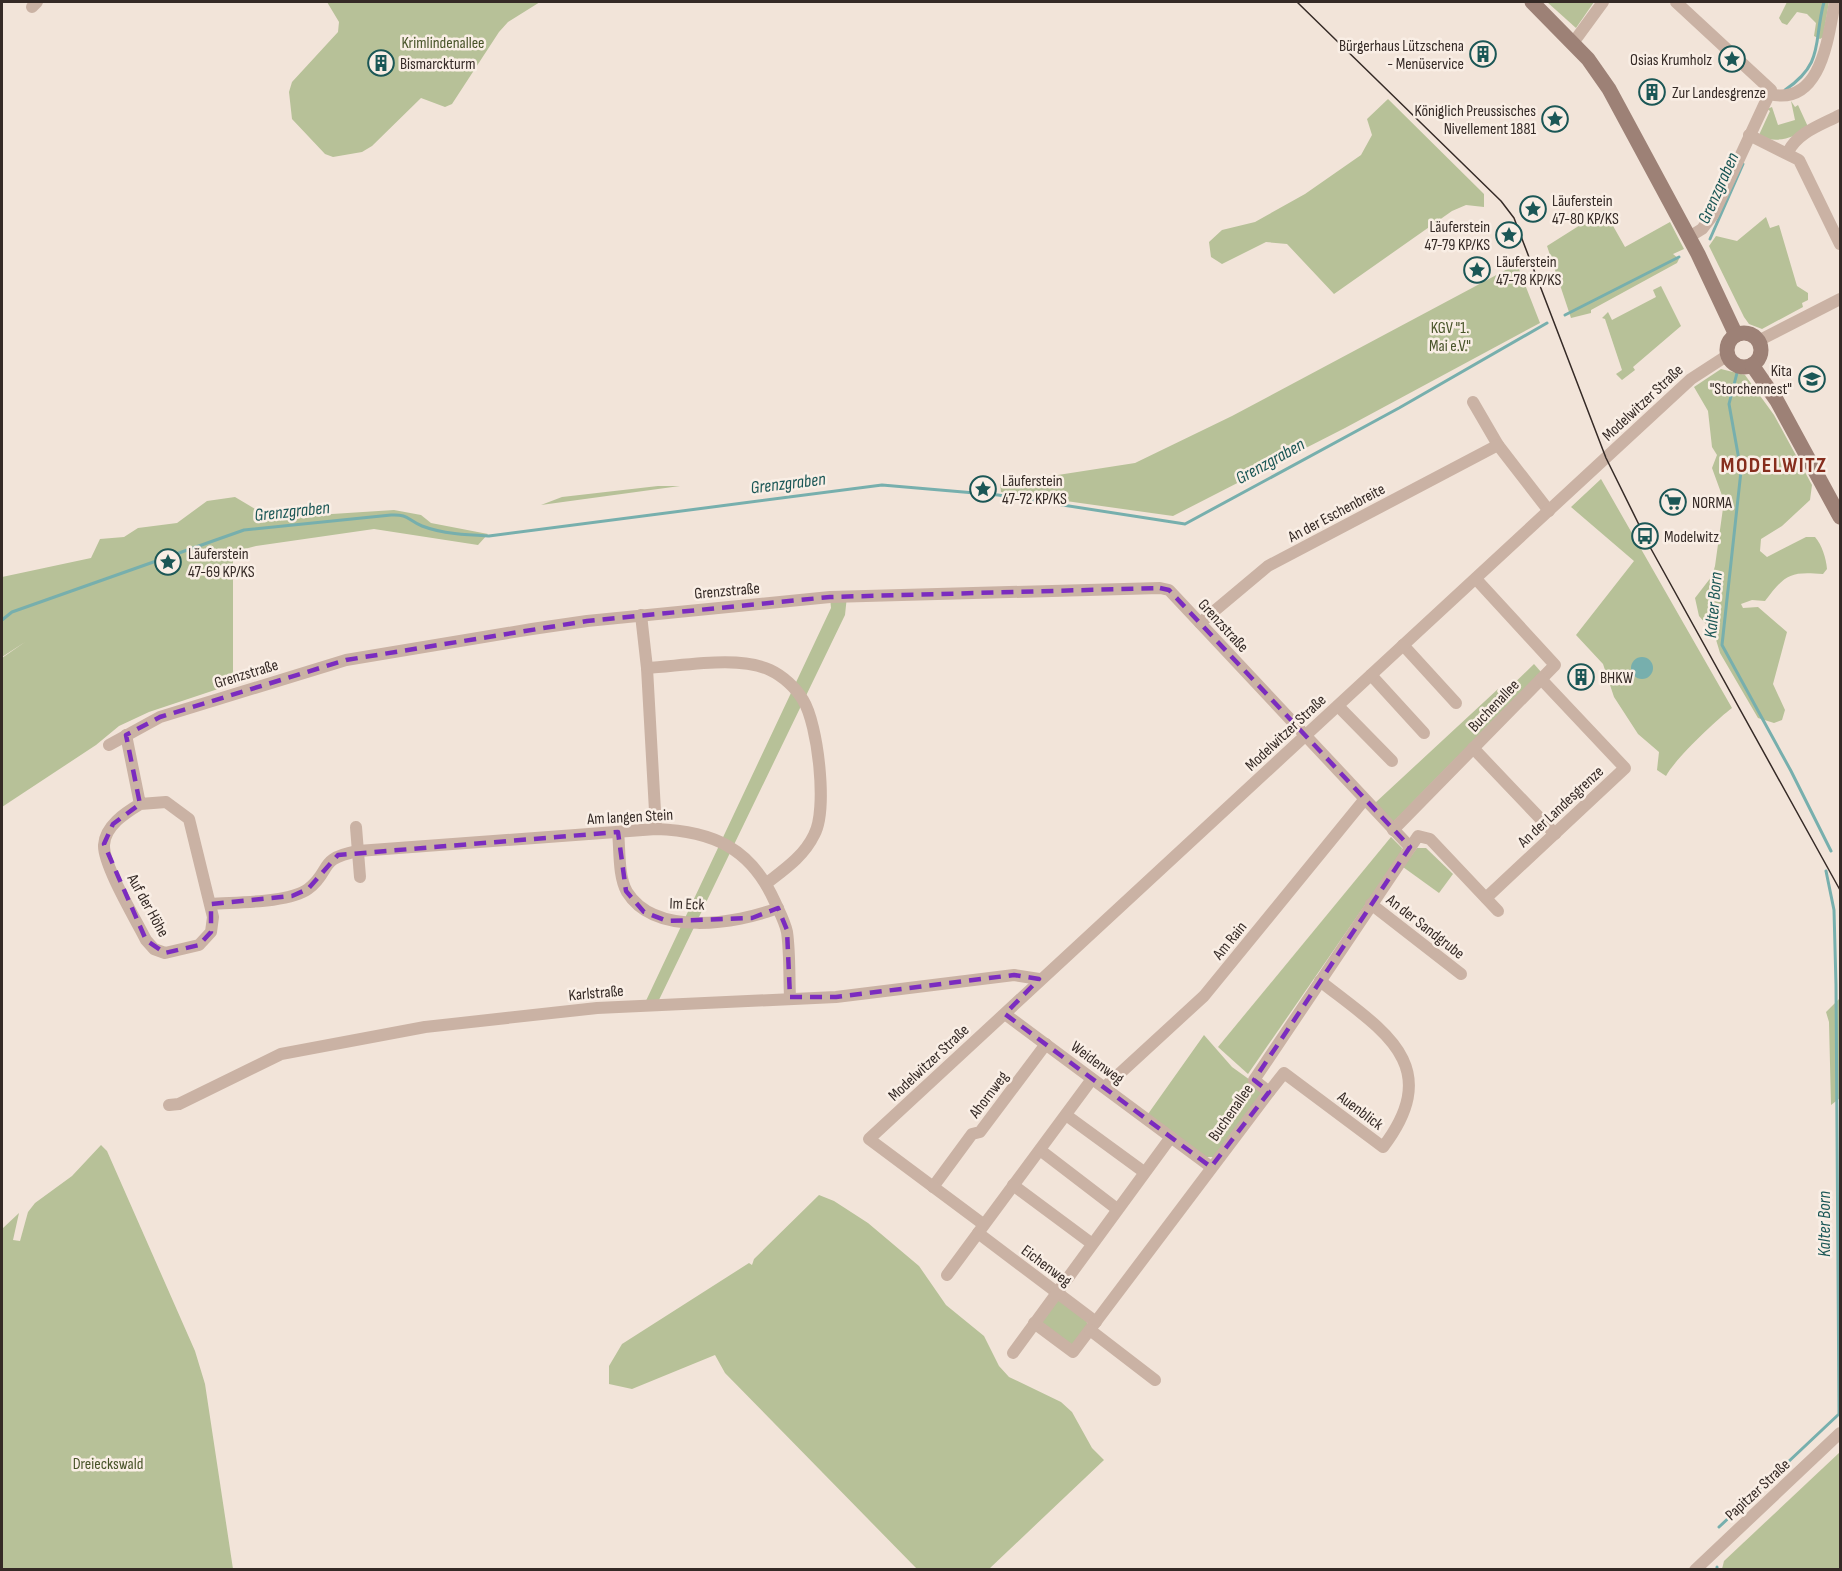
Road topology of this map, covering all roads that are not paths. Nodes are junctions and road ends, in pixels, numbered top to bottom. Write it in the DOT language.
graph roads {
  1 [pos="1532,2"];
  2 [pos="1603,2"];
  3 [pos="1676,2"];
  4 [pos="1835,2"];
  5 [pos="1574,43"];
  6 [pos="1834,44"];
  7 [pos="1769,94"];
  8 [pos="1840,115"];
  9 [pos="1749,135"];
  10 [pos="1788,152"];
  11 [pos="1689,237"];
  12 [pos="1840,244"];
  13 [pos="1840,299"];
  14 [pos="1736,335"];
  15 [pos="1758,341"];
  16 [pos="1728,355"];
  17 [pos="1752,365"];
  18 [pos="1473,402"];
  19 [pos="1498,445"];
  20 [pos="1549,511"];
  21 [pos="1840,517"];
  22 [pos="1476,579"];
  23 [pos="640,615"];
  24 [pos="1200,623"];
  25 [pos="1403,645"];
  26 [pos="647,668"];
  27 [pos="1371,675"];
  28 [pos="1541,679"];
  29 [pos="1456,703"];
  30 [pos="1338,706"];
  31 [pos="1424,732"];
  32 [pos="126,735"];
  33 [pos="1305,736"];
  34 [pos="109,745"];
  35 [pos="1473,748"];
  36 [pos="1392,761"];
  37 [pos="1364,800"];
  38 [pos="140,804"];
  39 [pos="356,827"];
  40 [pos="657,829"];
  41 [pos="1393,830"];
  42 [pos="618,832"];
  43 [pos="1555,834"];
  44 [pos="1410,847"];
  45 [pos="358,851"];
  46 [pos="360,877"];
  47 [pos="767,884"];
  48 [pos="1486,898"];
  49 [pos="212,904"];
  50 [pos="1371,904"];
  51 [pos="778,908"];
  52 [pos="1498,911"];
  53 [pos="1461,974"];
  54 [pos="1039,979"];
  55 [pos="1320,981"];
  56 [pos="790,997"];
  57 [pos="1005,1014"];
  58 [pos="1046,1044"];
  59 [pos="1092,1079"];
  60 [pos="1105,1087"];
  61 [pos="1269,1092"];
  62 [pos="169,1105"];
  63 [pos="1066,1115"];
  64 [pos="1171,1137"];
  65 [pos="869,1139"];
  66 [pos="1040,1150"];
  67 [pos="1211,1167"];
  68 [pos="1144,1173"];
  69 [pos="1013,1185"];
  70 [pos="933,1187"];
  71 [pos="1117,1209"];
  72 [pos="980,1229"];
  73 [pos="1091,1243"];
  74 [pos="947,1275"];
  75 [pos="1056,1292"];
  76 [pos="1034,1323"];
  77 [pos="1093,1326"];
  78 [pos="1013,1353"];
  79 [pos="1155,1380"];
  80 [pos="1840,1433"];
  81 [pos="1695,1569"];
  1 -- 5 [label="street"];
  2 -- 5 [label="street"];
  3 -- 7 [label="street"];
  4 -- 6 [label="street"];
  5 -- 11 [label="street"];
  6 -- 7 [label="street"];
  7 -- 9 [label="street"];
  8 -- 10 [label="street"];
  9 -- 10 [label="street"];
  9 -- 11 [label="street"];
  10 -- 12 [label="street"];
  11 -- 14 [label="street"];
  13 -- 15 [label="street"];
  14 -- 15 [label="street"];
  14 -- 16 [label="street"];
  15 -- 17 [label="street"];
  16 -- 17 [label="street"];
  16 -- 20 [label="street, Modelwitzer Straße"];
  17 -- 21 [label="street"];
  18 -- 19 [label="street"];
  19 -- 20 [label="street"];
  19 -- 24 [label="street, An der Eschenbreite"];
  20 -- 22 [label="street, Modelwitzer Straße"];
  22 -- 25 [label="street, Modelwitzer Straße"];
  22 -- 28 [label="street"];
  23 -- 24 [label="street, Grenzstraße"];
  23 -- 26 [label="street"];
  23 -- 32 [label="street, Grenzstraße"];
  24 -- 33 [label="street, Grenzstraße"];
  25 -- 27 [label="street, Modelwitzer Straße"];
  25 -- 29 [label="street"];
  26 -- 40 [label="street"];
  26 -- 47 [label="street"];
  27 -- 30 [label="street, Modelwitzer Straße"];
  27 -- 31 [label="street"];
  28 -- 35 [label="street, Buchenallee"];
  28 -- 43 [label="street, An der Landesgrenze"];
  30 -- 33 [label="street, Modelwitzer Straße"];
  30 -- 36 [label="street"];
  32 -- 34 [label="street, Grenzstraße"];
  32 -- 38 [label="street"];
  33 -- 37 [label="street"];
  33 -- 54 [label="street, Modelwitzer Straße"];
  35 -- 41 [label="street, Buchenallee"];
  35 -- 43 [label="street"];
  37 -- 41 [label="street"];
  37 -- 60 [label="street, Am Rain"];
  38 -- 49 [label="street, Auf der Höhe"];
  38 -- 49 [label="street, Auf der Höhe"];
  39 -- 45 [label="street"];
  40 -- 42 [label="street, Am langen Stein"];
  40 -- 47 [label="street, Am langen Stein"];
  41 -- 44 [label="street"];
  42 -- 45 [label="street, Am langen Stein"];
  42 -- 51 [label="street, Im Eck"];
  43 -- 48 [label="street, An der Landesgrenze"];
  44 -- 48 [label="street"];
  44 -- 50 [label="street, Buchenallee"];
  45 -- 46 [label="street"];
  45 -- 49 [label="street, Am langen Stein"];
  47 -- 51 [label="street, Am langen Stein"];
  48 -- 52 [label="street"];
  50 -- 53 [label="street, An der Sandgrube"];
  50 -- 55 [label="street, Buchenallee"];
  51 -- 56 [label="street, Am langen Stein"];
  54 -- 56 [label="street, Karlstraße"];
  54 -- 57 [label="street, Modelwitzer Straße"];
  55 -- 61 [label="street, Buchenallee"];
  55 -- 61 [label="street, Auenblick"];
  56 -- 62 [label="street, Karlstraße"];
  57 -- 58 [label="street, Weidenweg"];
  57 -- 65 [label="street, Modelwitzer Straße"];
  58 -- 59 [label="street, Weidenweg"];
  58 -- 70 [label="street, Ahornweg"];
  59 -- 60 [label="street, Weidenweg"];
  59 -- 63 [label="street"];
  60 -- 64 [label="street, Weidenweg"];
  61 -- 67 [label="street, Buchenallee"];
  63 -- 66 [label="street"];
  63 -- 68 [label="street"];
  64 -- 67 [label="street, Weidenweg"];
  64 -- 68 [label="street"];
  65 -- 70 [label="street, Eichenweg"];
  66 -- 69 [label="street"];
  66 -- 71 [label="street"];
  67 -- 77 [label="street, Buchenallee"];
  68 -- 71 [label="street"];
  69 -- 72 [label="street"];
  69 -- 73 [label="street"];
  70 -- 72 [label="street, Eichenweg"];
  71 -- 73 [label="street"];
  72 -- 74 [label="street"];
  72 -- 75 [label="street, Eichenweg"];
  73 -- 75 [label="street"];
  75 -- 76 [label="street"];
  75 -- 77 [label="street, Eichenweg"];
  76 -- 77 [label="street, Buchenallee"];
  76 -- 78 [label="street"];
  77 -- 79 [label="street, Eichenweg"];
  80 -- 81 [label="street, Papitzer Straße"];
}
